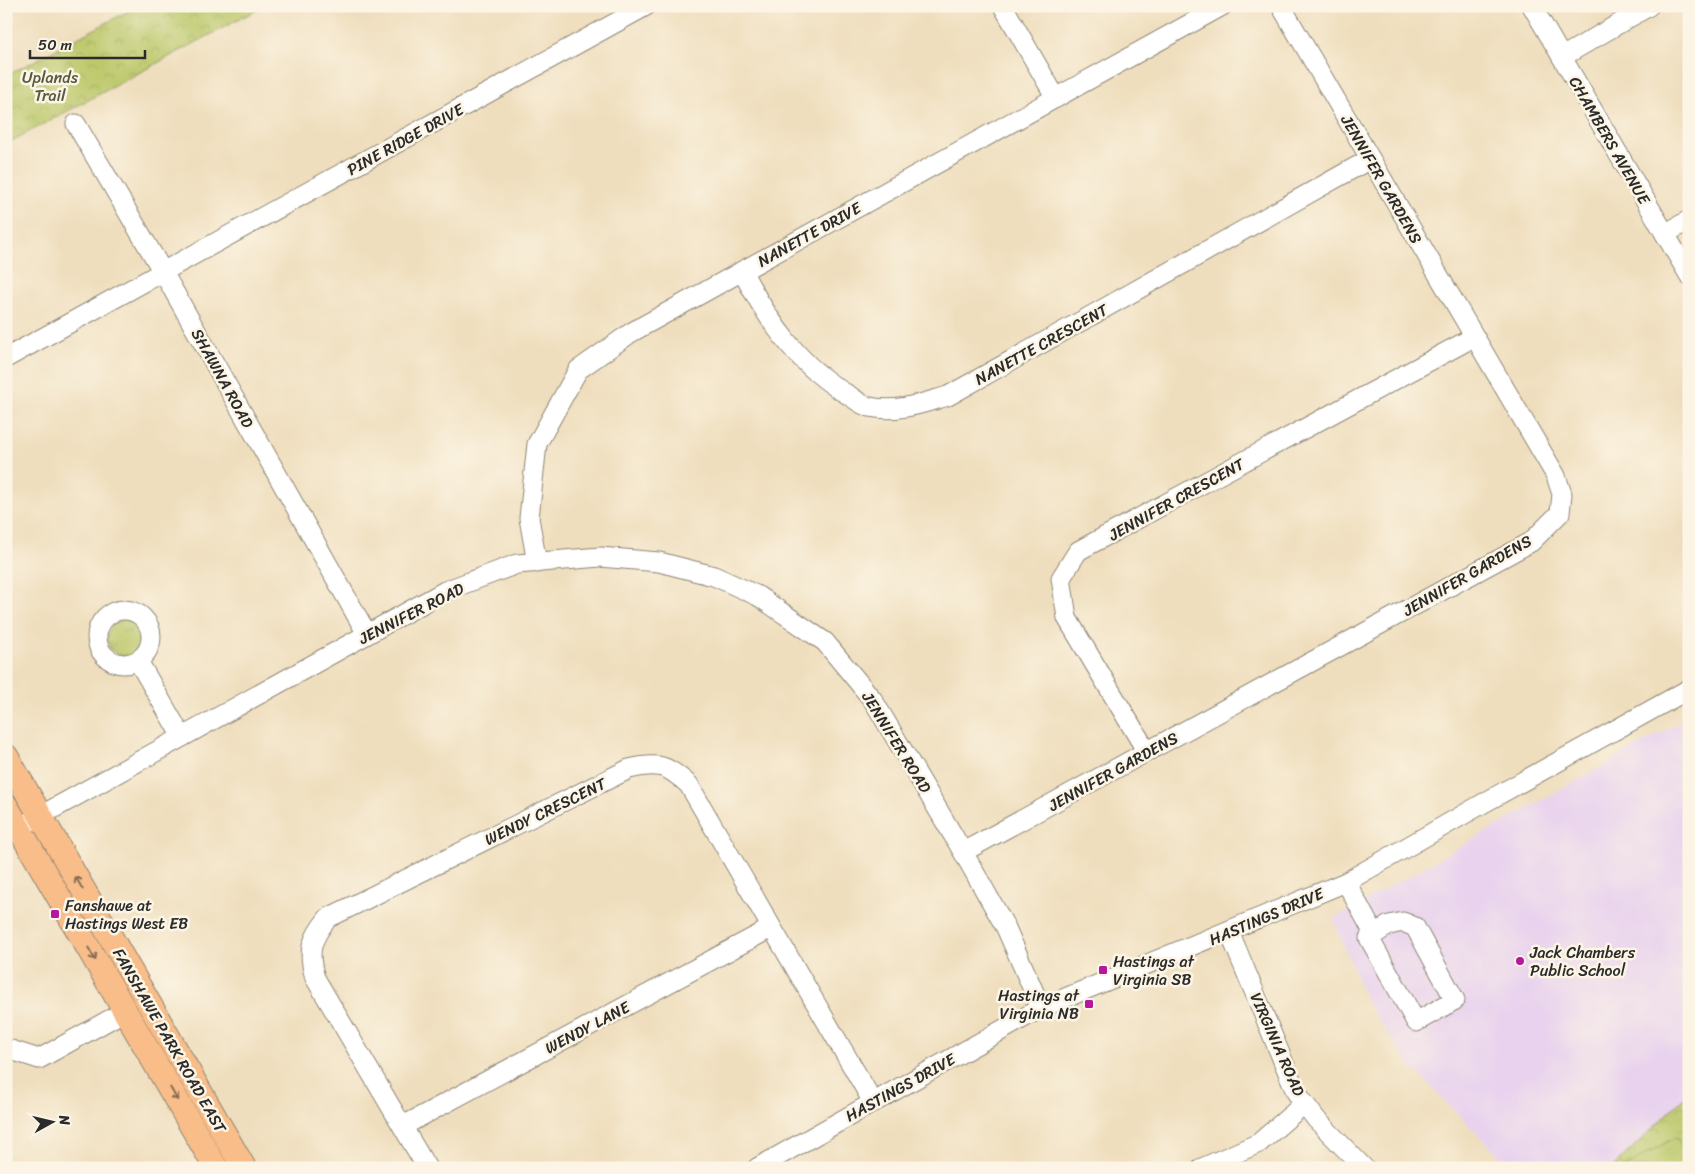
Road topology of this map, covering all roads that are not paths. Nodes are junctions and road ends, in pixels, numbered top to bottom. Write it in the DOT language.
graph roads {
  1 [pos="646,6"];
  2 [pos="1003,6"];
  3 [pos="1222,6"];
  4 [pos="1281,6"];
  5 [pos="1532,6"];
  6 [pos="1649,6"];
  7 [pos="1562,57"];
  8 [pos="1056,98"];
  9 [pos="76,124"];
  10 [pos="1370,159"];
  11 [pos="1689,220"];
  12 [pos="1665,234"];
  13 [pos="742,271"];
  14 [pos="163,272"];
  15 [pos="1689,275"];
  16 [pos="1474,337"];
  17 [pos="6,358"];
  18 [pos="537,563"];
  19 [pos="367,634"];
  20 [pos="138,660"];
  21 [pos="1689,689"];
  22 [pos="182,737"];
  23 [pos="1147,752"];
  24 [pos="6,756"];
  25 [pos="6,806"];
  26 [pos="40,816"];
  27 [pos="13,832"];
  28 [pos="964,852"];
  29 [pos="1346,882"];
  30 [pos="771,928"];
  31 [pos="1229,931"];
  32 [pos="1374,934"];
  33 [pos="1041,1008"];
  34 [pos="125,1011"];
  35 [pos="8,1047"];
  36 [pos="873,1102"];
  37 [pos="1304,1104"];
  38 [pos="402,1126"];
  39 [pos="216,1168"];
  40 [pos="244,1168"];
  41 [pos="427,1168"];
  42 [pos="757,1168"];
  43 [pos="1202,1168"];
  44 [pos="1364,1168"];
  1 -- 14 [label="street, PINE RIDGE DRIVE"];
  2 -- 8 [label="street"];
  3 -- 8 [label="street, NANETTE DRIVE"];
  4 -- 10 [label="street, JENNIFER GARDENS"];
  5 -- 7 [label="street, CHAMBERS AVENUE"];
  6 -- 7 [label="street"];
  7 -- 12 [label="street, CHAMBERS AVENUE"];
  8 -- 13 [label="street, NANETTE DRIVE"];
  9 -- 14 [label="street, SHAWNA ROAD"];
  10 -- 13 [label="street, NANETTE CRESCENT"];
  10 -- 16 [label="street, JENNIFER GARDENS"];
  11 -- 12 [label="street"];
  12 -- 15 [label="street, CHAMBERS AVENUE"];
  13 -- 18 [label="street, NANETTE DRIVE"];
  14 -- 17 [label="street, PINE RIDGE DRIVE"];
  14 -- 19 [label="street, SHAWNA ROAD"];
  16 -- 23 [label="street, JENNIFER GARDENS"];
  16 -- 23 [label="street, JENNIFER CRESCENT"];
  18 -- 19 [label="street, JENNIFER ROAD"];
  18 -- 28 [label="street, JENNIFER ROAD"];
  19 -- 22 [label="street, JENNIFER ROAD"];
  20 -- 22 [label="street"];
  21 -- 29 [label="street, HASTINGS DRIVE"];
  22 -- 26 [label="street, JENNIFER ROAD"];
  23 -- 28 [label="street, JENNIFER GARDENS"];
  24 -- 26 [label="main road, FANSHAWE PARK ROAD EAST"];
  25 -- 27 [label="main road, FANSHAWE PARK ROAD EAST"];
  26 -- 27 [label="street, JENNIFER ROAD"];
  40 -- 26 [label="main road, FANSHAWE PARK ROAD EAST, one-way"];
  27 -- 34 [label="main road, FANSHAWE PARK ROAD EAST, one-way"];
  28 -- 33 [label="street, JENNIFER ROAD"];
  29 -- 31 [label="street, HASTINGS DRIVE"];
  29 -- 32 [label="street"];
  30 -- 36 [label="street, WENDY CRESCENT"];
  30 -- 38 [label="street, WENDY LANE"];
  30 -- 38 [label="street, WENDY CRESCENT"];
  31 -- 33 [label="street, HASTINGS DRIVE"];
  31 -- 37 [label="street, VIRGINIA ROAD"];
  32 -- 32 [label="street"];
  33 -- 36 [label="street, HASTINGS DRIVE"];
  34 -- 35 [label="street"];
  34 -- 39 [label="main road, FANSHAWE PARK ROAD EAST, one-way"];
  36 -- 42 [label="street, HASTINGS DRIVE"];
  37 -- 43 [label="street"];
  37 -- 44 [label="street, VIRGINIA ROAD"];
  38 -- 41 [label="street, WENDY CRESCENT"];
}
